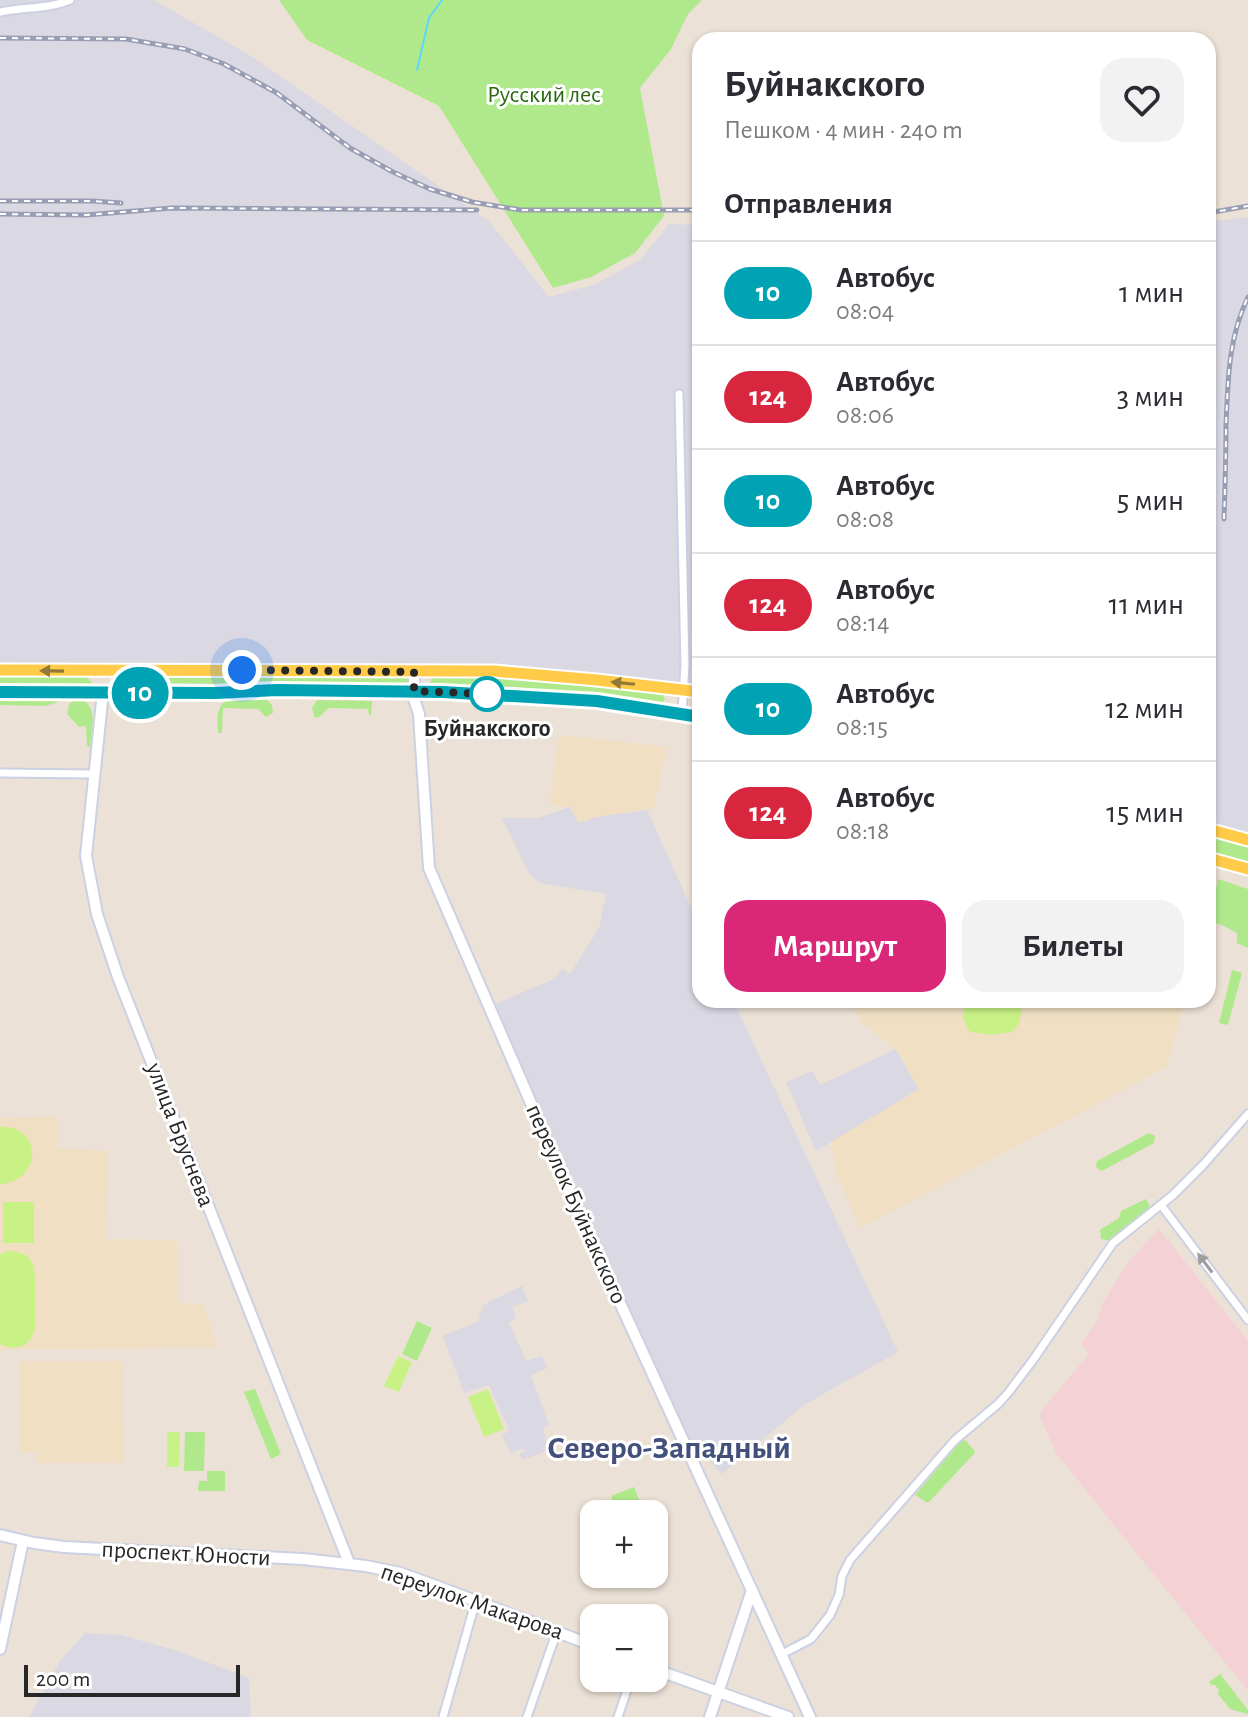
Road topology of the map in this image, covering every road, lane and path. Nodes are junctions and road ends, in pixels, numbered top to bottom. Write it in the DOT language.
graph roads {
  1 [pos="70,0"];
  2 [pos="0,12"];
  3 [pos="679,394"];
  4 [pos="0,670"];
  5 [pos="104,671"];
  6 [pos="414,672"];
  7 [pos="684,690"];
  8 [pos="414,691"];
  9 [pos="692,691"];
  10 [pos="0,692"];
  11 [pos="103,692"];
  12 [pos="682,713"];
  13 [pos="692,715"];
  14 [pos="0,773"];
  15 [pos="94,774"];
  16 [pos="1216,831"];
  17 [pos="1248,840"];
  18 [pos="1216,860"];
  19 [pos="1248,869"];
  20 [pos="1248,1114"];
  21 [pos="1161,1205"];
  22 [pos="1248,1320"];
  23 [pos="0,1535"];
  24 [pos="23,1541"];
  25 [pos="349,1563"];
  26 [pos="752,1590"];
  27 [pos="476,1600"];
  28 [pos="557,1631"];
  29 [pos="580,1640"];
  30 [pos="0,1649"];
  31 [pos="782,1654"];
  32 [pos="668,1674"];
  33 [pos="626,1692"];
  34 [pos="719,1692"];
  35 [pos="443,1717"];
  36 [pos="527,1717"];
  37 [pos="618,1717"];
  38 [pos="710,1717"];
  39 [pos="788,1717"];
  40 [pos="810,1717"];
  1 -- 2 [label="street"];
  3 -- 7 [label="street"];
  5 -- 4 [label="main road, one-way"];
  5 -- 6 [label="main road"];
  5 -- 11 [label="main road"];
  7 -- 6 [label="main road, one-way"];
  6 -- 8 [label="street, переулок Буйнакского"];
  7 -- 9 [label="main road"];
  7 -- 12 [label="street"];
  8 -- 11 [label="main road"];
  8 -- 12 [label="main road"];
  8 -- 26 [label="street, переулок Буйнакского"];
  10 -- 11 [label="main road"];
  11 -- 15 [label="street, улица Бруснева"];
  12 -- 13 [label="main road"];
  14 -- 15 [label="street"];
  15 -- 25 [label="street, улица Бруснева"];
  16 -- 17 [label="main road"];
  18 -- 19 [label="main road"];
  20 -- 21 [label="street"];
  22 -- 21 [label="street, one-way"];
  21 -- 31 [label="street"];
  23 -- 24 [label="street, проспект Юности"];
  24 -- 25 [label="street, проспект Юности"];
  24 -- 30 [label="street"];
  25 -- 27 [label="street, переулок Макарова"];
  26 -- 31 [label="street, переулок Буйнакского"];
  26 -- 34 [label="street"];
  27 -- 28 [label="street, переулок Макарова"];
  27 -- 35 [label="street"];
  28 -- 29 [label="street, переулок Макарова"];
  28 -- 36 [label="street"];
  31 -- 40 [label="street, переулок Буйнакского"];
  32 -- 34 [label="street"];
  33 -- 37 [label="street"];
  34 -- 38 [label="street"];
  34 -- 39 [label="street"];
}
